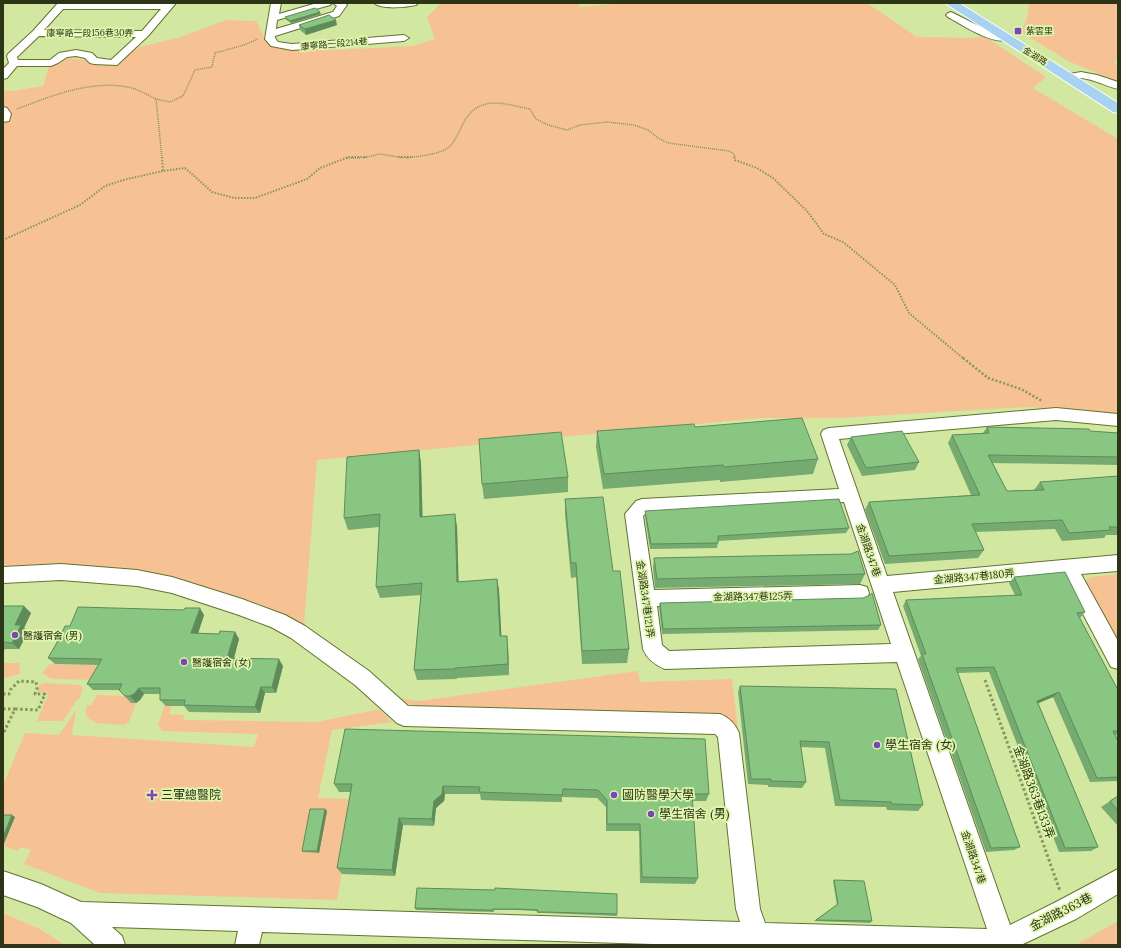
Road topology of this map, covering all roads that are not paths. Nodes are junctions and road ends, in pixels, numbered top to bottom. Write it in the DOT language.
graph roads {
  1 [pos="276,3"];
  2 [pos="328,3"];
  3 [pos="338,3"];
  4 [pos="379,3"];
  5 [pos="413,3"];
  6 [pos="961,3"];
  7 [pos="61,5"];
  8 [pos="169,5"];
  9 [pos="951,9"];
  10 [pos="274,18"];
  11 [pos="142,22"];
  12 [pos="155,22"];
  13 [pos="36,33"];
  14 [pos="145,34"];
  15 [pos="270,34"];
  16 [pos="404,38"];
  17 [pos="14,63"];
  18 [pos="3,76"];
  19 [pos="1072,76"];
  20 [pos="1118,86"];
  21 [pos="1118,101"];
  22 [pos="1118,109"];
  23 [pos="1118,420"];
  24 [pos="849,494"];
  25 [pos="1118,563"];
  26 [pos="1068,568"];
  27 [pos="3,575"];
  28 [pos="881,585"];
  29 [pos="860,593"];
  30 [pos="646,598"];
  31 [pos="903,653"];
  32 [pos="1118,660"];
  33 [pos="1118,881"];
  34 [pos="3,883"];
  35 [pos="80,914"];
  36 [pos="253,920"];
  37 [pos="758,940"];
  38 [pos="1003,941"];
  39 [pos="112,945"];
  40 [pos="247,945"];
  1 -- 10 [label="street"];
  2 -- 10 [label="street"];
  3 -- 15 [label="street"];
  4 -- 5 [label="street"];
  6 -- 19 [label="main road, 金湖路"];
  7 -- 8 [label="street"];
  7 -- 13 [label="street"];
  8 -- 12 [label="street"];
  9 -- 19 [label="main road, 金湖路"];
  10 -- 15 [label="street"];
  11 -- 12 [label="street"];
  12 -- 14 [label="street"];
  13 -- 14 [label="street, 康寧路一段156巷30弄"];
  13 -- 17 [label="street"];
  14 -- 17 [label="street"];
  15 -- 16 [label="street, 康寧路一段214巷"];
  17 -- 18 [label="street"];
  19 -- 20 [label="street"];
  19 -- 21 [label="main road, 金湖路"];
  19 -- 22 [label="main road, 金湖路"];
  23 -- 24 [label="street, 金湖路347巷"];
  24 -- 28 [label="street, 金湖路347巷"];
  24 -- 30 [label="street, 金湖路347巷121弄"];
  25 -- 26 [label="street, 金湖路347巷180弄"];
  26 -- 28 [label="street, 金湖路347巷180弄"];
  26 -- 32 [label="street"];
  27 -- 37 [label="street"];
  28 -- 31 [label="street, 金湖路347巷"];
  29 -- 30 [label="street, 金湖路347巷125弄"];
  30 -- 31 [label="street, 金湖路347巷121弄"];
  31 -- 38 [label="street, 金湖路347巷"];
  33 -- 38 [label="street, 金湖路363巷"];
  34 -- 35 [label="street"];
  35 -- 36 [label="street"];
  35 -- 39 [label="street"];
  36 -- 37 [label="street"];
  36 -- 40 [label="street"];
  37 -- 38 [label="street"];
}
